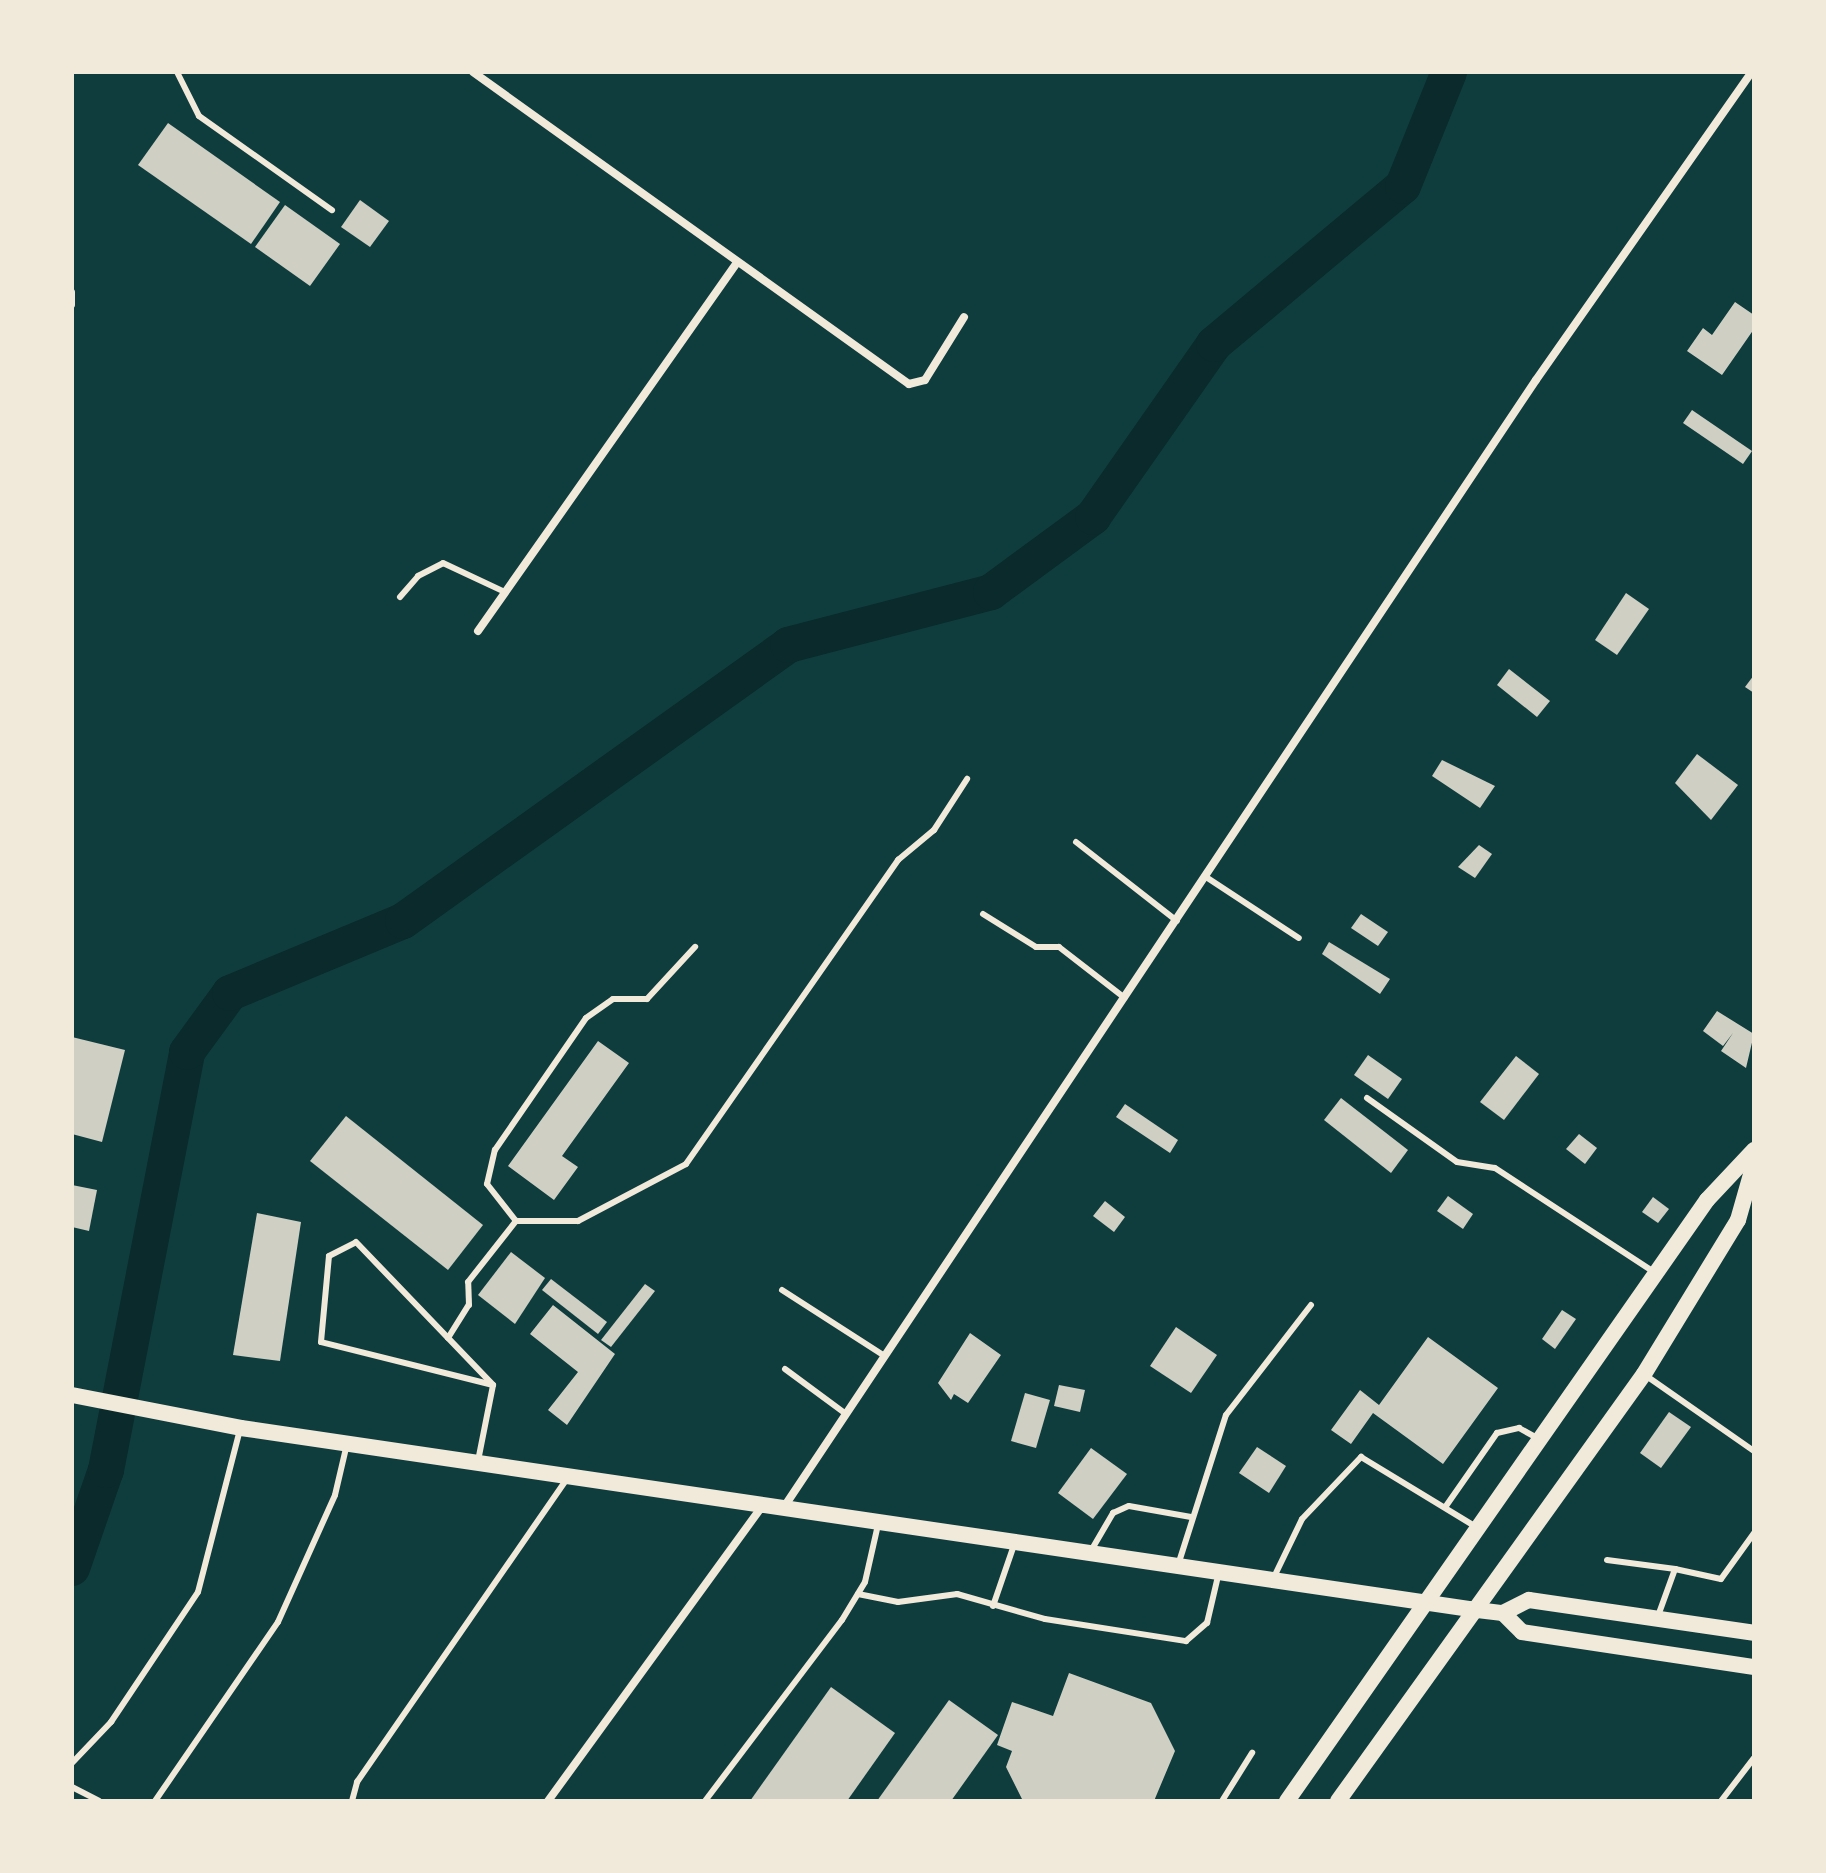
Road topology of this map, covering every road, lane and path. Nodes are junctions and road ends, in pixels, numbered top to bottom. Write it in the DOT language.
graph roads {
  1 [pos="177,72"];
  2 [pos="473,72"];
  3 [pos="1752,72"];
  4 [pos="332,210"];
  5 [pos="737,263"];
  6 [pos="72,292"];
  7 [pos="72,305"];
  8 [pos="964,317"];
  9 [pos="505,592"];
  10 [pos="400,597"];
  11 [pos="478,631"];
  12 [pos="967,779"];
  13 [pos="1076,842"];
  14 [pos="1206,877"];
  15 [pos="983,914"];
  16 [pos="1177,921"];
  17 [pos="1299,938"];
  18 [pos="695,947"];
  19 [pos="1125,998"];
  20 [pos="1367,1098"];
  21 [pos="1754,1150"];
  22 [pos="1754,1164"];
  23 [pos="516,1221"];
  24 [pos="1657,1274"];
  25 [pos="782,1290"];
  26 [pos="1311,1305"];
  27 [pos="448,1338"];
  28 [pos="885,1356"];
  29 [pos="785,1369"];
  30 [pos="1644,1374"];
  31 [pos="493,1385"];
  32 [pos="72,1395"];
  33 [pos="846,1414"];
  34 [pos="241,1428"];
  35 [pos="348,1440"];
  36 [pos="1544,1441"];
  37 [pos="1754,1451"];
  38 [pos="478,1461"];
  39 [pos="570,1474"];
  40 [pos="766,1501"];
  41 [pos="786,1504"];
  42 [pos="1446,1506"];
  43 [pos="1191,1517"];
  44 [pos="879,1518"];
  45 [pos="1479,1529"];
  46 [pos="1754,1533"];
  47 [pos="1016,1538"];
  48 [pos="1092,1549"];
  49 [pos="1607,1560"];
  50 [pos="1179,1562"];
  51 [pos="1220,1569"];
  52 [pos="1675,1569"];
  53 [pos="1274,1577"];
  54 [pos="858,1594"];
  55 [pos="1426,1602"];
  56 [pos="993,1606"];
  57 [pos="1469,1609"];
  58 [pos="1503,1613"];
  59 [pos="1657,1619"];
  60 [pos="1753,1632"];
  61 [pos="1754,1667"];
  62 [pos="1252,1753"];
  63 [pos="1754,1758"];
  64 [pos="72,1763"];
  65 [pos="72,1787"];
  66 [pos="99,1801"];
  67 [pos="155,1801"];
  68 [pos="352,1801"];
  69 [pos="548,1801"];
  70 [pos="705,1801"];
  71 [pos="1222,1801"];
  72 [pos="1287,1801"];
  73 [pos="1338,1801"];
  74 [pos="1721,1801"];
  1 -- 4 [label="lane"];
  2 -- 5 [label="street"];
  3 -- 14 [label="street"];
  5 -- 8 [label="street"];
  5 -- 9 [label="street"];
  6 -- 7 [label="lane"];
  9 -- 10 [label="lane"];
  9 -- 11 [label="street"];
  12 -- 23 [label="lane"];
  13 -- 16 [label="lane"];
  14 -- 16 [label="street"];
  14 -- 17 [label="lane"];
  15 -- 19 [label="lane"];
  16 -- 19 [label="street"];
  18 -- 23 [label="lane"];
  19 -- 28 [label="street"];
  20 -- 24 [label="lane"];
  21 -- 24 [label="main road"];
  22 -- 30 [label="main road"];
  23 -- 27 [label="lane"];
  24 -- 36 [label="main road"];
  25 -- 28 [label="lane"];
  26 -- 43 [label="lane"];
  27 -- 31 [label="lane"];
  27 -- 31 [label="lane"];
  28 -- 33 [label="street"];
  29 -- 33 [label="lane"];
  30 -- 37 [label="lane"];
  30 -- 57 [label="main road"];
  31 -- 38 [label="lane"];
  32 -- 34 [label="main road"];
  33 -- 41 [label="street"];
  34 -- 35 [label="main road"];
  34 -- 64 [label="lane"];
  35 -- 38 [label="main road"];
  35 -- 67 [label="lane"];
  36 -- 42 [label="lane"];
  36 -- 45 [label="main road"];
  38 -- 39 [label="main road"];
  39 -- 40 [label="main road"];
  39 -- 68 [label="lane"];
  40 -- 41 [label="main road"];
  40 -- 69 [label="street"];
  41 -- 44 [label="main road"];
  42 -- 45 [label="lane"];
  42 -- 53 [label="lane"];
  43 -- 48 [label="lane"];
  43 -- 50 [label="lane"];
  44 -- 47 [label="main road"];
  44 -- 54 [label="lane"];
  45 -- 55 [label="main road"];
  46 -- 52 [label="lane"];
  47 -- 48 [label="main road"];
  47 -- 56 [label="lane"];
  48 -- 50 [label="main road"];
  49 -- 52 [label="lane"];
  50 -- 51 [label="main road"];
  51 -- 53 [label="main road"];
  51 -- 56 [label="lane"];
  52 -- 59 [label="lane"];
  53 -- 55 [label="main road"];
  54 -- 56 [label="lane"];
  54 -- 70 [label="lane"];
  55 -- 57 [label="main road"];
  55 -- 72 [label="main road"];
  57 -- 58 [label="main road"];
  57 -- 73 [label="main road"];
  58 -- 59 [label="main road"];
  58 -- 61 [label="main road"];
  59 -- 60 [label="main road"];
  62 -- 71 [label="lane"];
  63 -- 74 [label="lane"];
  65 -- 66 [label="lane"];
}
